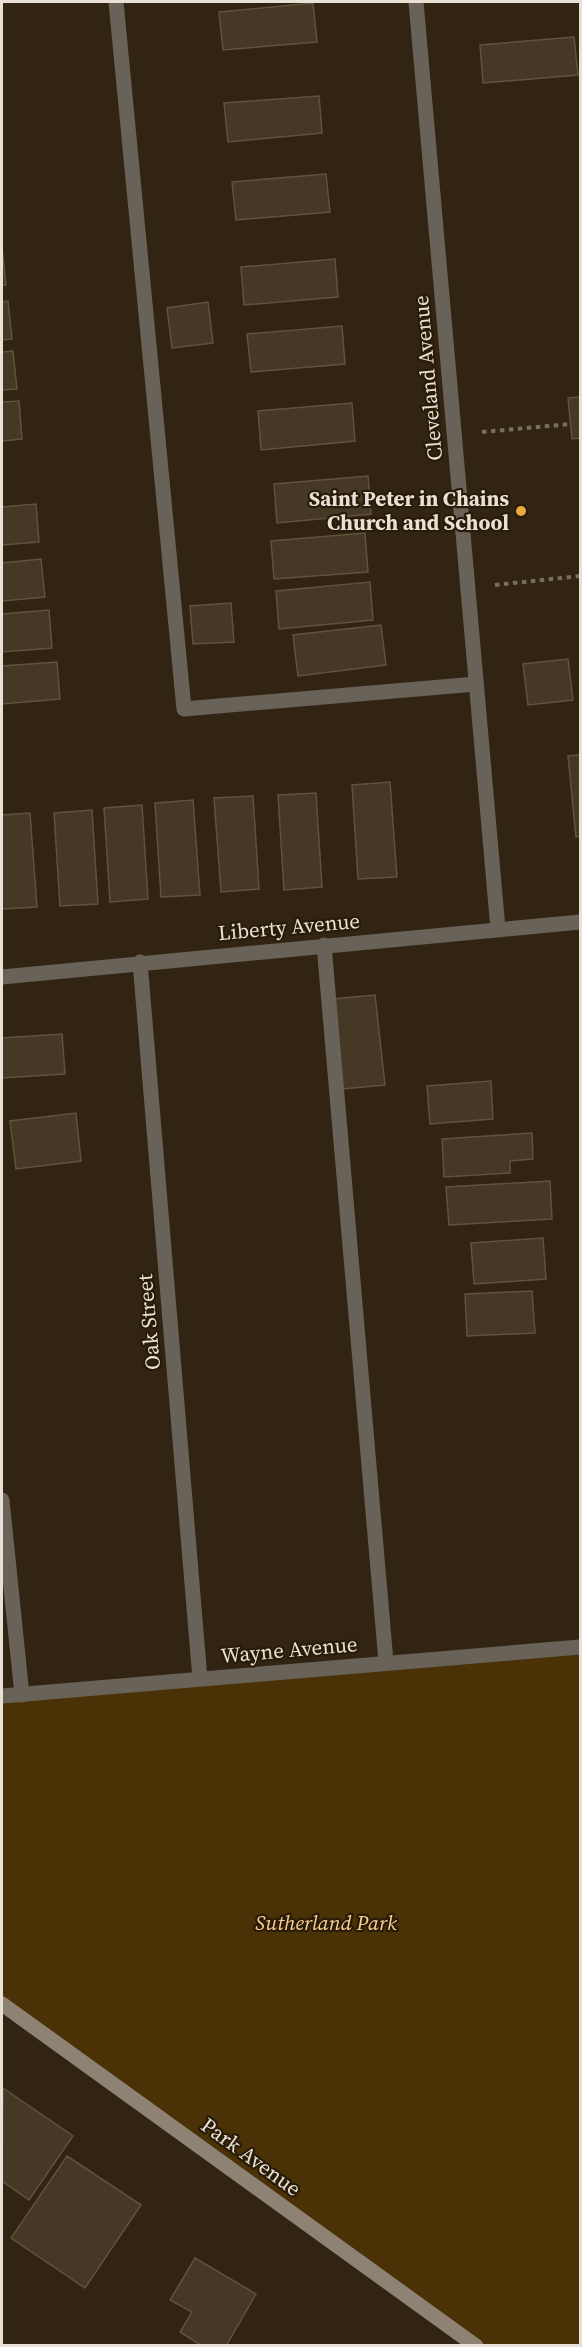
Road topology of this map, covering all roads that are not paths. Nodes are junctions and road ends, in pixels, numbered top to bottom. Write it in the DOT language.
graph roads {
  1 [pos="116,2"];
  2 [pos="416,2"];
  3 [pos="476,684"];
  4 [pos="580,922"];
  5 [pos="498,929"];
  6 [pos="324,945"];
  7 [pos="140,962"];
  8 [pos="2,977"];
  9 [pos="2,1500"];
  10 [pos="580,1647"];
  11 [pos="386,1662"];
  12 [pos="200,1679"];
  13 [pos="22,1695"];
  14 [pos="2,1696"];
  15 [pos="2,2004"];
  16 [pos="476,2346"];
  1 -- 3 [label="street"];
  2 -- 3 [label="street, Cleveland Avenue"];
  3 -- 5 [label="street, Cleveland Avenue"];
  4 -- 5 [label="street, Liberty Avenue"];
  5 -- 6 [label="street, Liberty Avenue"];
  6 -- 7 [label="street, Liberty Avenue"];
  6 -- 11 [label="street"];
  7 -- 8 [label="street, Liberty Avenue"];
  7 -- 12 [label="street, Oak Street"];
  9 -- 13 [label="street"];
  10 -- 11 [label="street, Wayne Avenue"];
  11 -- 12 [label="street, Wayne Avenue"];
  12 -- 13 [label="street, Wayne Avenue"];
  13 -- 14 [label="street, Wayne Avenue"];
  15 -- 16 [label="main road, Park Avenue"];
}
